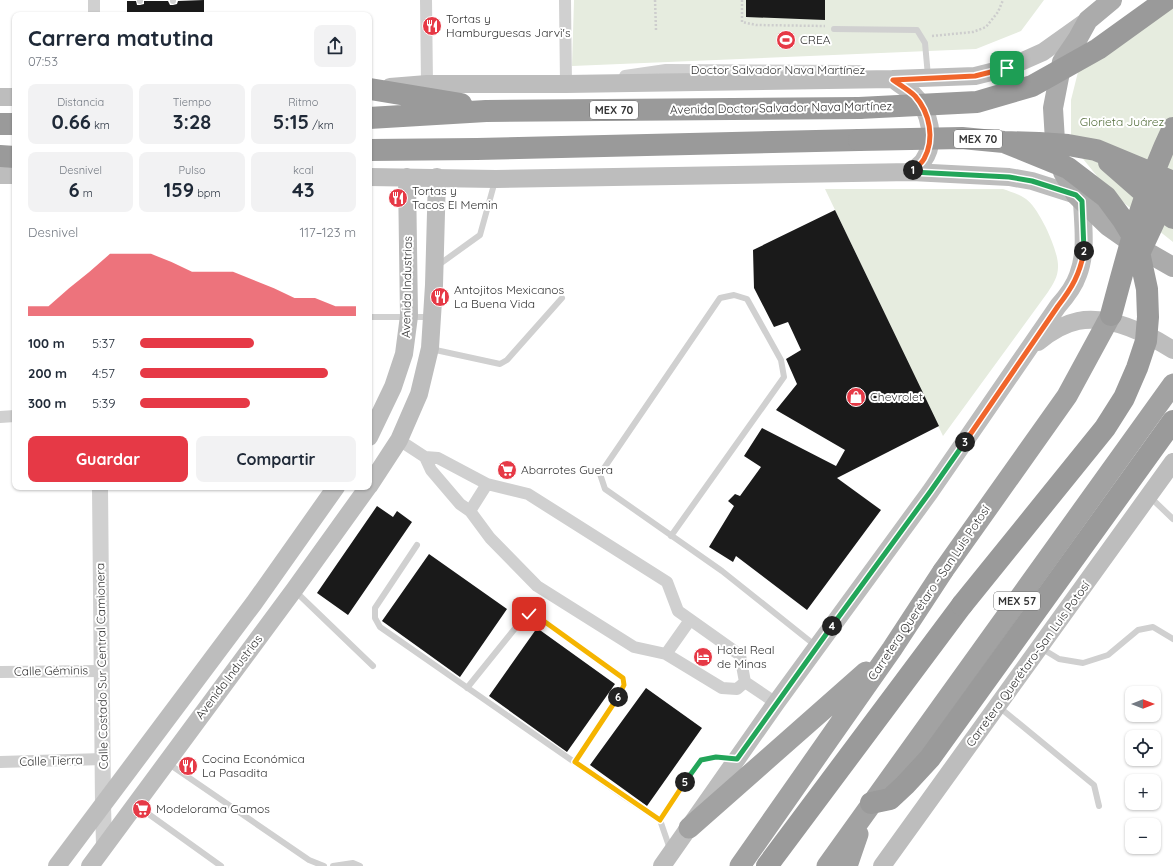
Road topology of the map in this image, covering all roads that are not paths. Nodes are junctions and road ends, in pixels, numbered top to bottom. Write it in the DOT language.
graph roads {
  1 [pos="94,0"];
  2 [pos="426,0"];
  3 [pos="565,0"];
  4 [pos="1112,0"];
  5 [pos="1166,0"];
  6 [pos="94,12"];
  7 [pos="1088,20"];
  8 [pos="833,27"];
  9 [pos="892,75"];
  10 [pos="927,75"];
  11 [pos="427,84"];
  12 [pos="574,84"];
  13 [pos="372,89"];
  14 [pos="372,89"];
  15 [pos="12,96"];
  16 [pos="0,97"];
  17 [pos="486,111"];
  18 [pos="372,118"];
  19 [pos="0,124"];
  20 [pos="12,124"];
  21 [pos="1173,128"];
  22 [pos="1004,142"];
  23 [pos="372,150"];
  24 [pos="1096,150"];
  25 [pos="0,156"];
  26 [pos="12,156"];
  27 [pos="912,172"];
  28 [pos="0,175"];
  29 [pos="12,175"];
  30 [pos="372,177"];
  31 [pos="407,177"];
  32 [pos="437,177"];
  33 [pos="496,179"];
  34 [pos="1173,182"];
  35 [pos="1079,198"];
  36 [pos="1173,218"];
  37 [pos="1173,267"];
  38 [pos="434,268"];
  39 [pos="562,298"];
  40 [pos="1111,315"];
  41 [pos="409,316"];
  42 [pos="372,317"];
  43 [pos="432,317"];
  44 [pos="430,348"];
  45 [pos="1029,349"];
  46 [pos="1173,350"];
  47 [pos="1173,384"];
  48 [pos="12,416"];
  49 [pos="0,417"];
  50 [pos="1173,421"];
  51 [pos="372,431"];
  52 [pos="399,440"];
  53 [pos="425,457"];
  54 [pos="1173,462"];
  55 [pos="372,481"];
  56 [pos="487,484"];
  57 [pos="100,490"];
  58 [pos="334,490"];
  59 [pos="366,490"];
  60 [pos="1148,496"];
  61 [pos="470,511"];
  62 [pos="1173,519"];
  63 [pos="671,536"];
  64 [pos="298,542"];
  65 [pos="417,545"];
  66 [pos="294,590"];
  67 [pos="281,607"];
  68 [pos="690,620"];
  69 [pos="1173,639"];
  70 [pos="817,647"];
  71 [pos="1040,647"];
  72 [pos="892,649"];
  73 [pos="666,654"];
  74 [pos="373,666"];
  75 [pos="102,671"];
  76 [pos="0,672"];
  77 [pos="745,682"];
  78 [pos="468,688"];
  79 [pos="776,704"];
  80 [pos="997,706"];
  81 [pos="103,759"];
  82 [pos="737,759"];
  83 [pos="0,762"];
  84 [pos="166,762"];
  85 [pos="575,762"];
  86 [pos="103,804"];
  87 [pos="135,804"];
  88 [pos="1099,806"];
  89 [pos="869,807"];
  90 [pos="660,820"];
  91 [pos="689,828"];
  92 [pos="104,845"];
  93 [pos="667,859"];
  94 [pos="63,864"];
  95 [pos="90,866"];
  96 [pos="221,866"];
  97 [pos="324,866"];
  98 [pos="333,866"];
  99 [pos="360,866"];
  100 [pos="740,866"];
  101 [pos="767,866"];
  102 [pos="827,866"];
  103 [pos="847,866"];
  104 [pos="882,866"];
  1 -- 6 [label="street"];
  2 -- 11 [label="street"];
  3 -- 12 [label="street"];
  4 -- 7 [label="main road"];
  5 -- 17 [label="highway, Avenida Doctor Salvador Nava Martínez / MEX 70, bridge"];
  7 -- 10 [label="main road"];
  7 -- 35 [label="main road"];
  8 -- 10 [label="lane"];
  9 -- 10 [label="main road"];
  9 -- 12 [label="main road"];
  9 -- 27 [label="main road"];
  11 -- 12 [label="main road"];
  11 -- 13 [label="main road"];
  14 -- 17 [label="highway"];
  15 -- 16 [label="main road"];
  17 -- 18 [label="highway, Avenida Doctor Salvador Nava Martínez / MEX 70"];
  19 -- 20 [label="highway"];
  21 -- 40 [label="highway, bridge"];
  22 -- 23 [label="highway, MEX 70, bridge"];
  22 -- 24 [label="highway, MEX 70, bridge"];
  22 -- 101 [label="highway, bridge"];
  24 -- 34 [label="highway, bridge"];
  24 -- 36 [label="highway, bridge"];
  25 -- 26 [label="highway"];
  27 -- 33 [label="main road"];
  27 -- 35 [label="main road"];
  28 -- 29 [label="main road"];
  30 -- 31 [label="main road"];
  31 -- 32 [label="main road"];
  31 -- 41 [label="main road, Avenida Industrias"];
  32 -- 33 [label="main road"];
  32 -- 38 [label="main road, Avenida Industrias"];
  33 -- 38 [label="lane"];
  34 -- 40 [label="highway, bridge"];
  35 -- 37 [label="main road"];
  35 -- 45 [label="main road"];
  38 -- 43 [label="main road, Avenida Industrias"];
  39 -- 44 [label="lane"];
  40 -- 72 [label="highway, Carretera Querétaro - San Luis Potosí, bridge"];
  41 -- 42 [label="lane"];
  41 -- 43 [label="lane"];
  41 -- 51 [label="main road, Avenida Industrias"];
  43 -- 44 [label="main road, Avenida Industrias"];
  44 -- 52 [label="main road, Avenida Industrias"];
  45 -- 46 [label="main road"];
  45 -- 70 [label="main road"];
  47 -- 89 [label="highway, MEX 57"];
  48 -- 49 [label="street"];
  50 -- 89 [label="highway"];
  52 -- 53 [label="street"];
  52 -- 55 [label="main road, Avenida Industrias"];
  53 -- 56 [label="street"];
  53 -- 61 [label="street"];
  54 -- 60 [label="main road, Carretera Querétaro-San Luis Potosí"];
  56 -- 61 [label="street"];
  56 -- 68 [label="street"];
  57 -- 75 [label="street, Calle Costado Sur Central Camionera"];
  58 -- 64 [label="main road, Avenida Industrias"];
  59 -- 66 [label="main road, Avenida Industrias"];
  60 -- 62 [label="lane"];
  60 -- 71 [label="main road, Carretera Querétaro-San Luis Potosí"];
  61 -- 73 [label="street"];
  63 -- 63 [label="lane"];
  63 -- 70 [label="lane"];
  64 -- 67 [label="main road"];
  64 -- 86 [label="main road, Avenida Industrias"];
  65 -- 78 [label="lane"];
  66 -- 67 [label="main road, Avenida Industrias"];
  66 -- 74 [label="lane"];
  67 -- 84 [label="main road, Avenida Industrias"];
  68 -- 73 [label="street"];
  68 -- 77 [label="street"];
  69 -- 71 [label="lane"];
  70 -- 79 [label="main road"];
  71 -- 80 [label="main road, Carretera Querétaro-San Luis Potosí"];
  72 -- 91 [label="highway"];
  72 -- 100 [label="highway, Carretera Querétaro - San Luis Potosí"];
  73 -- 77 [label="street"];
  75 -- 76 [label="street, Calle Géminis"];
  75 -- 81 [label="street, Calle Costado Sur Central Camionera"];
  77 -- 79 [label="street"];
  78 -- 85 [label="lane"];
  78 -- 85 [label="lane"];
  79 -- 82 [label="main road"];
  80 -- 88 [label="lane"];
  80 -- 104 [label="main road, Carretera Querétaro-San Luis Potosí"];
  81 -- 83 [label="street, Calle Tierra"];
  81 -- 86 [label="street, Calle Costado Sur Central Camionera"];
  82 -- 90 [label="lane"];
  82 -- 91 [label="main road"];
  84 -- 87 [label="main road, Avenida Industrias"];
  84 -- 97 [label="lane"];
  85 -- 90 [label="lane"];
  86 -- 92 [label="street, Calle Costado Sur Central Camionera"];
  86 -- 94 [label="main road, Avenida Industrias"];
  87 -- 92 [label="main road, Avenida Industrias"];
  87 -- 96 [label="lane"];
  89 -- 102 [label="highway, MEX 57"];
  89 -- 103 [label="highway"];
  90 -- 93 [label="lane"];
  91 -- 93 [label="main road"];
  92 -- 95 [label="main road, Avenida Industrias"];
  98 -- 99 [label="lane"];
}
